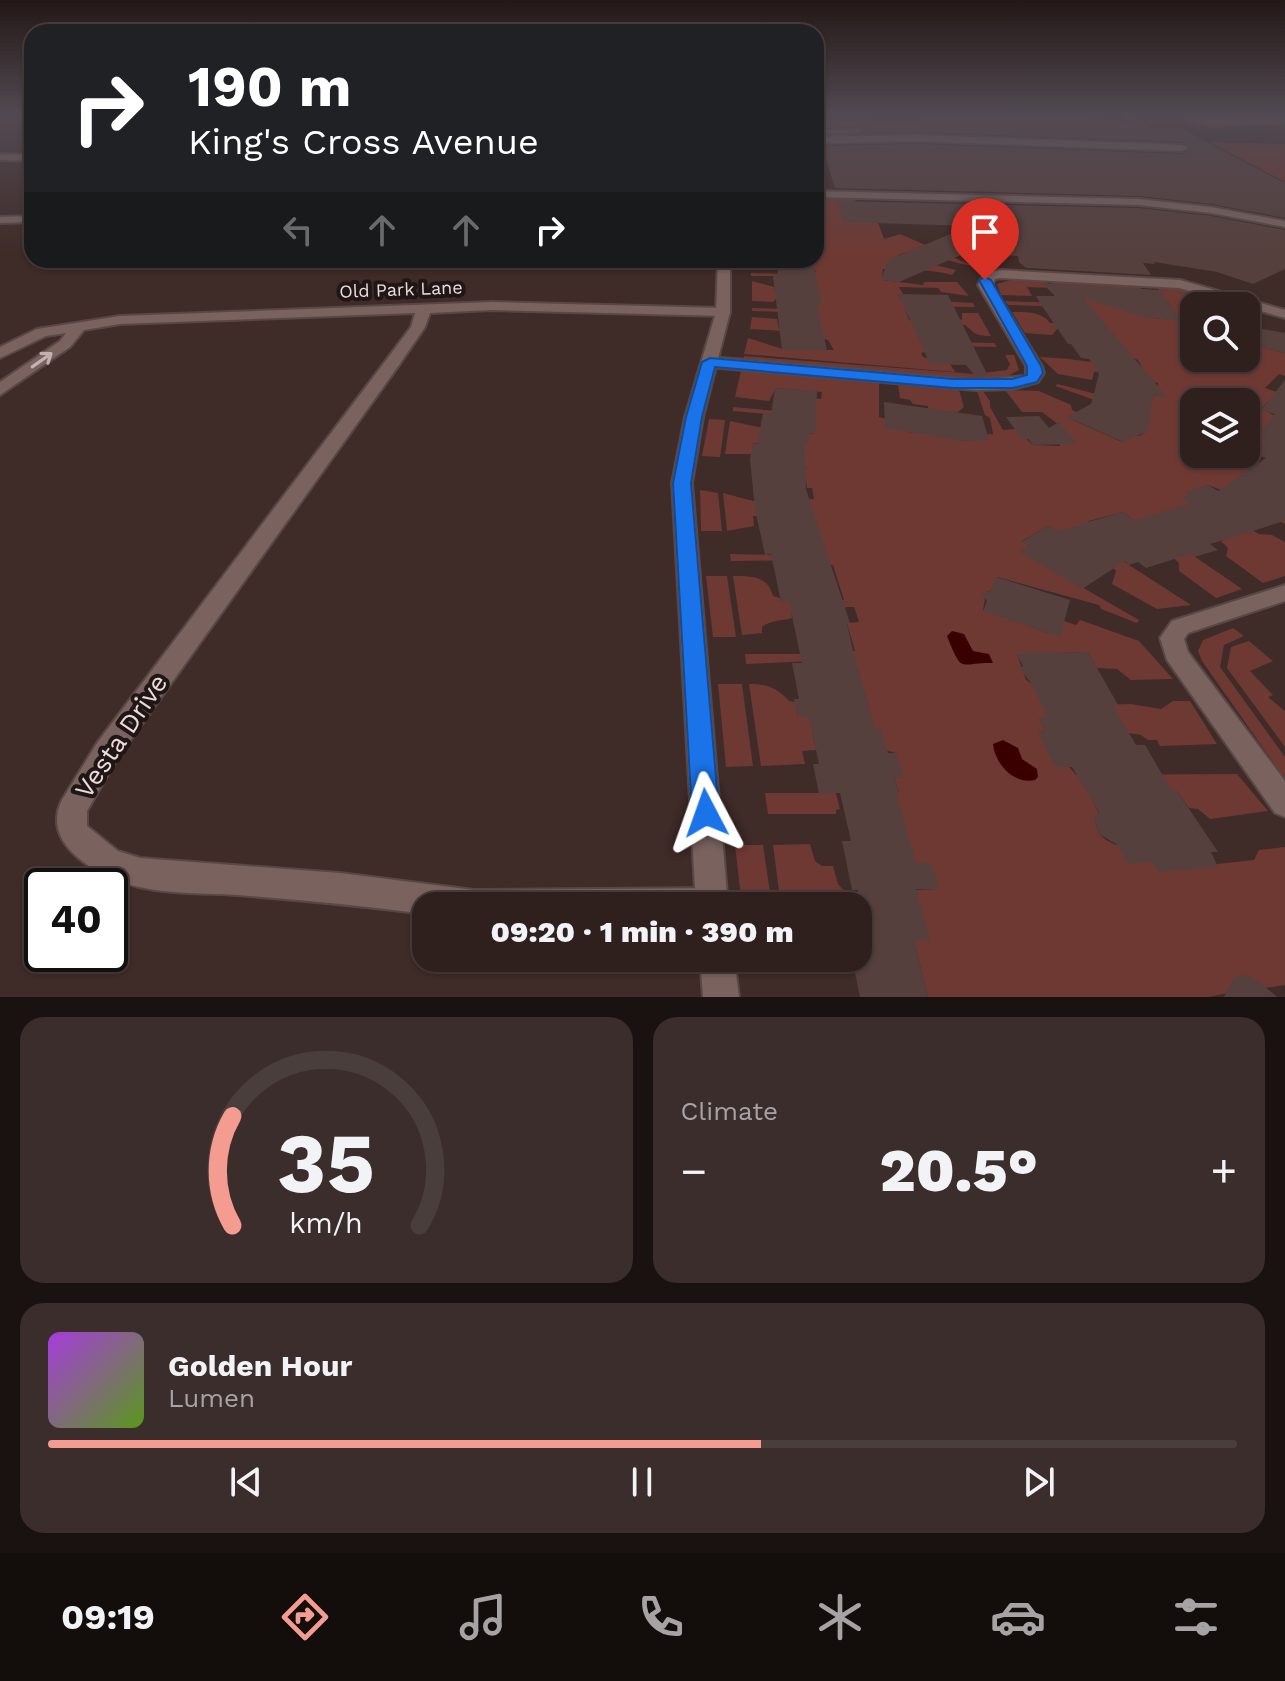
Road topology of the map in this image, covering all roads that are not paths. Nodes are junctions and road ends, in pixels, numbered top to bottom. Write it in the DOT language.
graph roads {
  1 [pos="824,194"];
  2 [pos="24,219"];
  3 [pos="0,220"];
  4 [pos="1285,224"];
  5 [pos="724,268"];
  6 [pos="424,308"];
  7 [pos="723,312"];
  8 [pos="1285,314"];
  9 [pos="80,325"];
  10 [pos="0,353"];
  11 [pos="710,362"];
  12 [pos="0,390"];
  13 [pos="1285,593"];
  14 [pos="1285,804"];
  15 [pos="711,892"];
  16 [pos="412,897"];
  17 [pos="718,972"];
  18 [pos="721,997"];
  1 -- 4 [label="street"];
  2 -- 3 [label="street"];
  5 -- 7 [label="street"];
  6 -- 7 [label="street, Old Park Lane"];
  6 -- 9 [label="street, Old Park Lane"];
  6 -- 16 [label="street, Vesta Drive"];
  7 -- 11 [label="street"];
  8 -- 11 [label="street"];
  9 -- 10 [label="street, Old Park Lane"];
  12 -- 9 [label="street, one-way"];
  11 -- 15 [label="street"];
  13 -- 14 [label="street"];
  17 -- 18 [label="street"];
}
